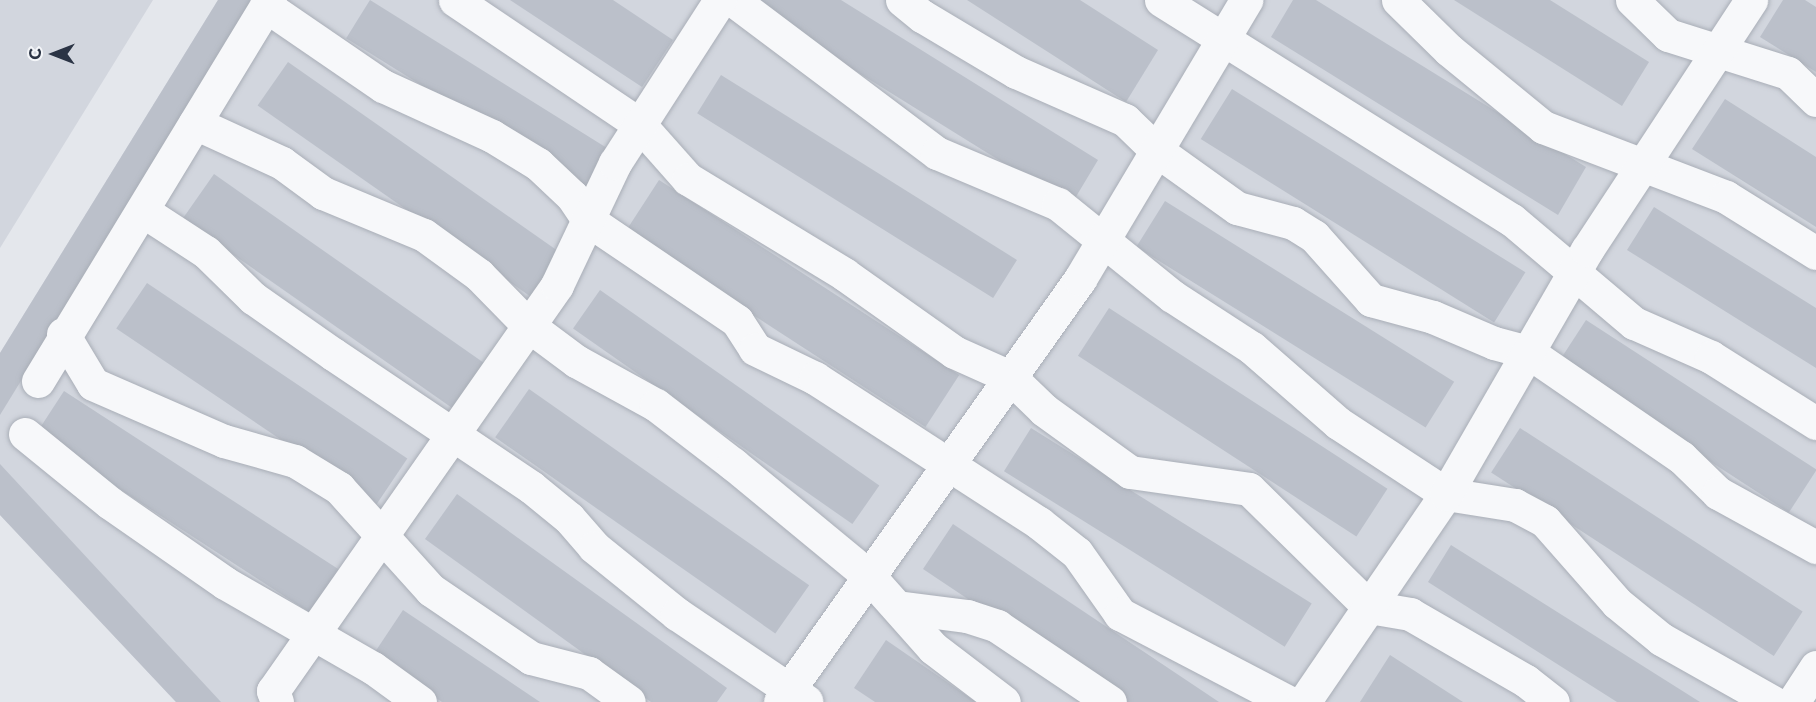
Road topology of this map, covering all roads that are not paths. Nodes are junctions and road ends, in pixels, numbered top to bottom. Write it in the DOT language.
graph roads {
  1 [pos="455,0"];
  2 [pos="720,0"];
  3 [pos="732,0"];
  4 [pos="902,0"];
  5 [pos="1161,0"];
  6 [pos="1246,0"];
  7 [pos="1398,0"];
  8 [pos="1632,0"];
  9 [pos="1751,0"];
  10 [pos="268,3"];
  11 [pos="1223,38"];
  12 [pos="1717,52"];
  13 [pos="1816,100"];
  14 [pos="195,123"];
  15 [pos="640,125"];
  16 [pos="1156,150"];
  17 [pos="1644,163"];
  18 [pos="143,211"];
  19 [pos="588,220"];
  20 [pos="1104,239"];
  21 [pos="1816,253"];
  22 [pos="1573,274"];
  23 [pos="529,326"];
  24 [pos="63,334"];
  25 [pos="1528,352"];
  26 [pos="1010,377"];
  27 [pos="38,381"];
  28 [pos="1816,423"];
  29 [pos="25,434"];
  30 [pos="451,436"];
  31 [pos="948,464"];
  32 [pos="1446,494"];
  33 [pos="384,533"];
  34 [pos="1816,547"];
  35 [pos="869,576"];
  36 [pos="897,607"];
  37 [pos="1369,607"];
  38 [pos="312,635"];
  39 [pos="1816,667"];
  40 [pos="793,697"];
  41 [pos="276,702"];
  42 [pos="420,702"];
  43 [pos="629,702"];
  44 [pos="1004,702"];
  45 [pos="1110,702"];
  46 [pos="1288,702"];
  47 [pos="1304,702"];
  48 [pos="1553,702"];
  49 [pos="1773,702"];
  50 [pos="1792,702"];
  1 -- 15 [label="lane"];
  2 -- 15 [label="lane"];
  3 -- 20 [label="lane"];
  4 -- 16 [label="lane"];
  5 -- 11 [label="lane"];
  6 -- 11 [label="lane"];
  7 -- 17 [label="lane"];
  8 -- 12 [label="lane"];
  9 -- 12 [label="lane"];
  10 -- 14 [label="lane"];
  10 -- 19 [label="lane"];
  11 -- 16 [label="lane"];
  11 -- 22 [label="lane"];
  12 -- 13 [label="lane"];
  12 -- 17 [label="lane"];
  14 -- 18 [label="lane"];
  14 -- 23 [label="lane"];
  15 -- 19 [label="lane"];
  15 -- 26 [label="lane"];
  16 -- 20 [label="lane"];
  16 -- 25 [label="lane"];
  17 -- 21 [label="lane"];
  17 -- 22 [label="lane"];
  18 -- 24 [label="lane"];
  18 -- 30 [label="lane"];
  19 -- 23 [label="lane"];
  19 -- 31 [label="lane"];
  20 -- 26 [label="lane"];
  20 -- 32 [label="lane"];
  22 -- 25 [label="lane"];
  22 -- 28 [label="lane"];
  23 -- 30 [label="lane"];
  23 -- 35 [label="lane"];
  24 -- 27 [label="lane"];
  24 -- 33 [label="lane"];
  25 -- 32 [label="lane"];
  25 -- 34 [label="lane"];
  26 -- 31 [label="lane"];
  26 -- 37 [label="lane"];
  29 -- 38 [label="lane"];
  30 -- 33 [label="lane"];
  30 -- 40 [label="lane"];
  31 -- 35 [label="lane"];
  31 -- 46 [label="lane"];
  32 -- 37 [label="lane"];
  32 -- 49 [label="lane"];
  33 -- 38 [label="lane"];
  33 -- 43 [label="lane"];
  35 -- 36 [label="lane"];
  35 -- 40 [label="lane"];
  36 -- 44 [label="lane"];
  36 -- 45 [label="lane"];
  37 -- 47 [label="lane"];
  37 -- 48 [label="lane"];
  38 -- 41 [label="lane"];
  38 -- 42 [label="lane"];
  39 -- 50 [label="lane"];
}
